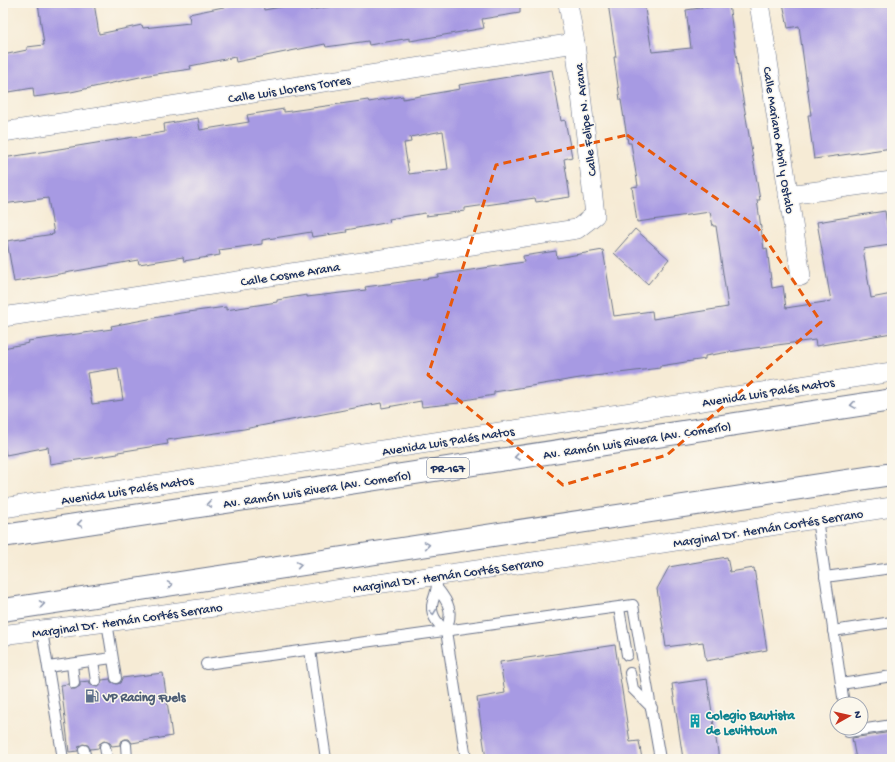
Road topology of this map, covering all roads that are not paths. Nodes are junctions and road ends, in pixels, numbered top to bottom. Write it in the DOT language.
graph roads {
  1 [pos="568,3"];
  2 [pos="759,3"];
  3 [pos="575,44"];
  4 [pos="3,132"];
  5 [pos="892,181"];
  6 [pos="788,195"];
  7 [pos="576,229"];
  8 [pos="801,276"];
  9 [pos="3,317"];
  10 [pos="892,372"];
  11 [pos="892,400"];
  12 [pos="892,474"];
  13 [pos="892,507"];
  14 [pos="3,508"];
  15 [pos="817,519"];
  16 [pos="3,536"];
  17 [pos="892,568"];
  18 [pos="825,577"];
  19 [pos="436,582"];
  20 [pos="618,608"];
  21 [pos="3,610"];
  22 [pos="107,622"];
  23 [pos="892,622"];
  24 [pos="42,631"];
  25 [pos="446,631"];
  26 [pos="833,631"];
  27 [pos="3,637"];
  28 [pos="310,650"];
  29 [pos="627,655"];
  30 [pos="112,658"];
  31 [pos="94,661"];
  32 [pos="72,664"];
  33 [pos="206,664"];
  34 [pos="48,667"];
  35 [pos="630,673"];
  36 [pos="892,676"];
  37 [pos="116,678"];
  38 [pos="96,681"];
  39 [pos="74,683"];
  40 [pos="841,684"];
  41 [pos="843,696"];
  42 [pos="652,708"];
  43 [pos="892,725"];
  44 [pos="869,729"];
  45 [pos="126,745"];
  46 [pos="105,747"];
  47 [pos="63,759"];
  48 [pos="107,759"];
  49 [pos="127,759"];
  50 [pos="326,759"];
  51 [pos="466,759"];
  52 [pos="660,759"];
  1 -- 3 [label="street, Calle Felipe N. Arana"];
  2 -- 6 [label="street, Calle Mariano Abril y Ostalo"];
  3 -- 4 [label="street, Calle Luis Llorens Torres"];
  3 -- 7 [label="street, Calle Felipe N. Arana"];
  5 -- 6 [label="street"];
  6 -- 8 [label="street, Calle Mariano Abril y Ostalo"];
  7 -- 9 [label="street, Calle Cosme Arana"];
  10 -- 14 [label="street, Avenida Luis Palés Matos"];
  11 -- 16 [label="main road, Av. Ramón Luis Rivera (Av. Comerío) / PR-167, one-way"];
  21 -- 12 [label="main road, one-way"];
  13 -- 15 [label="street, Marginal Dr. Hernán Cortés Serrano"];
  15 -- 18 [label="lane"];
  15 -- 19 [label="street, Marginal Dr. Hernán Cortés Serrano"];
  17 -- 18 [label="lane"];
  18 -- 26 [label="lane"];
  19 -- 22 [label="street, Marginal Dr. Hernán Cortés Serrano"];
  19 -- 25 [label="lane"];
  19 -- 25 [label="lane, one-way"];
  20 -- 25 [label="lane"];
  20 -- 29 [label="lane"];
  20 -- 42 [label="lane"];
  22 -- 24 [label="street, Marginal Dr. Hernán Cortés Serrano"];
  22 -- 30 [label="lane"];
  23 -- 26 [label="lane"];
  24 -- 27 [label="street, Marginal Dr. Hernán Cortés Serrano"];
  24 -- 34 [label="lane"];
  25 -- 28 [label="lane"];
  25 -- 51 [label="lane"];
  26 -- 40 [label="lane"];
  28 -- 33 [label="lane"];
  28 -- 50 [label="lane"];
  30 -- 31 [label="lane"];
  30 -- 37 [label="lane"];
  31 -- 32 [label="lane"];
  31 -- 38 [label="lane"];
  32 -- 34 [label="lane"];
  32 -- 39 [label="lane"];
  34 -- 47 [label="lane"];
  35 -- 42 [label="lane"];
  36 -- 40 [label="lane"];
  40 -- 41 [label="lane"];
  42 -- 52 [label="lane"];
  43 -- 44 [label="lane"];
  45 -- 49 [label="lane"];
  46 -- 48 [label="lane"];
}
